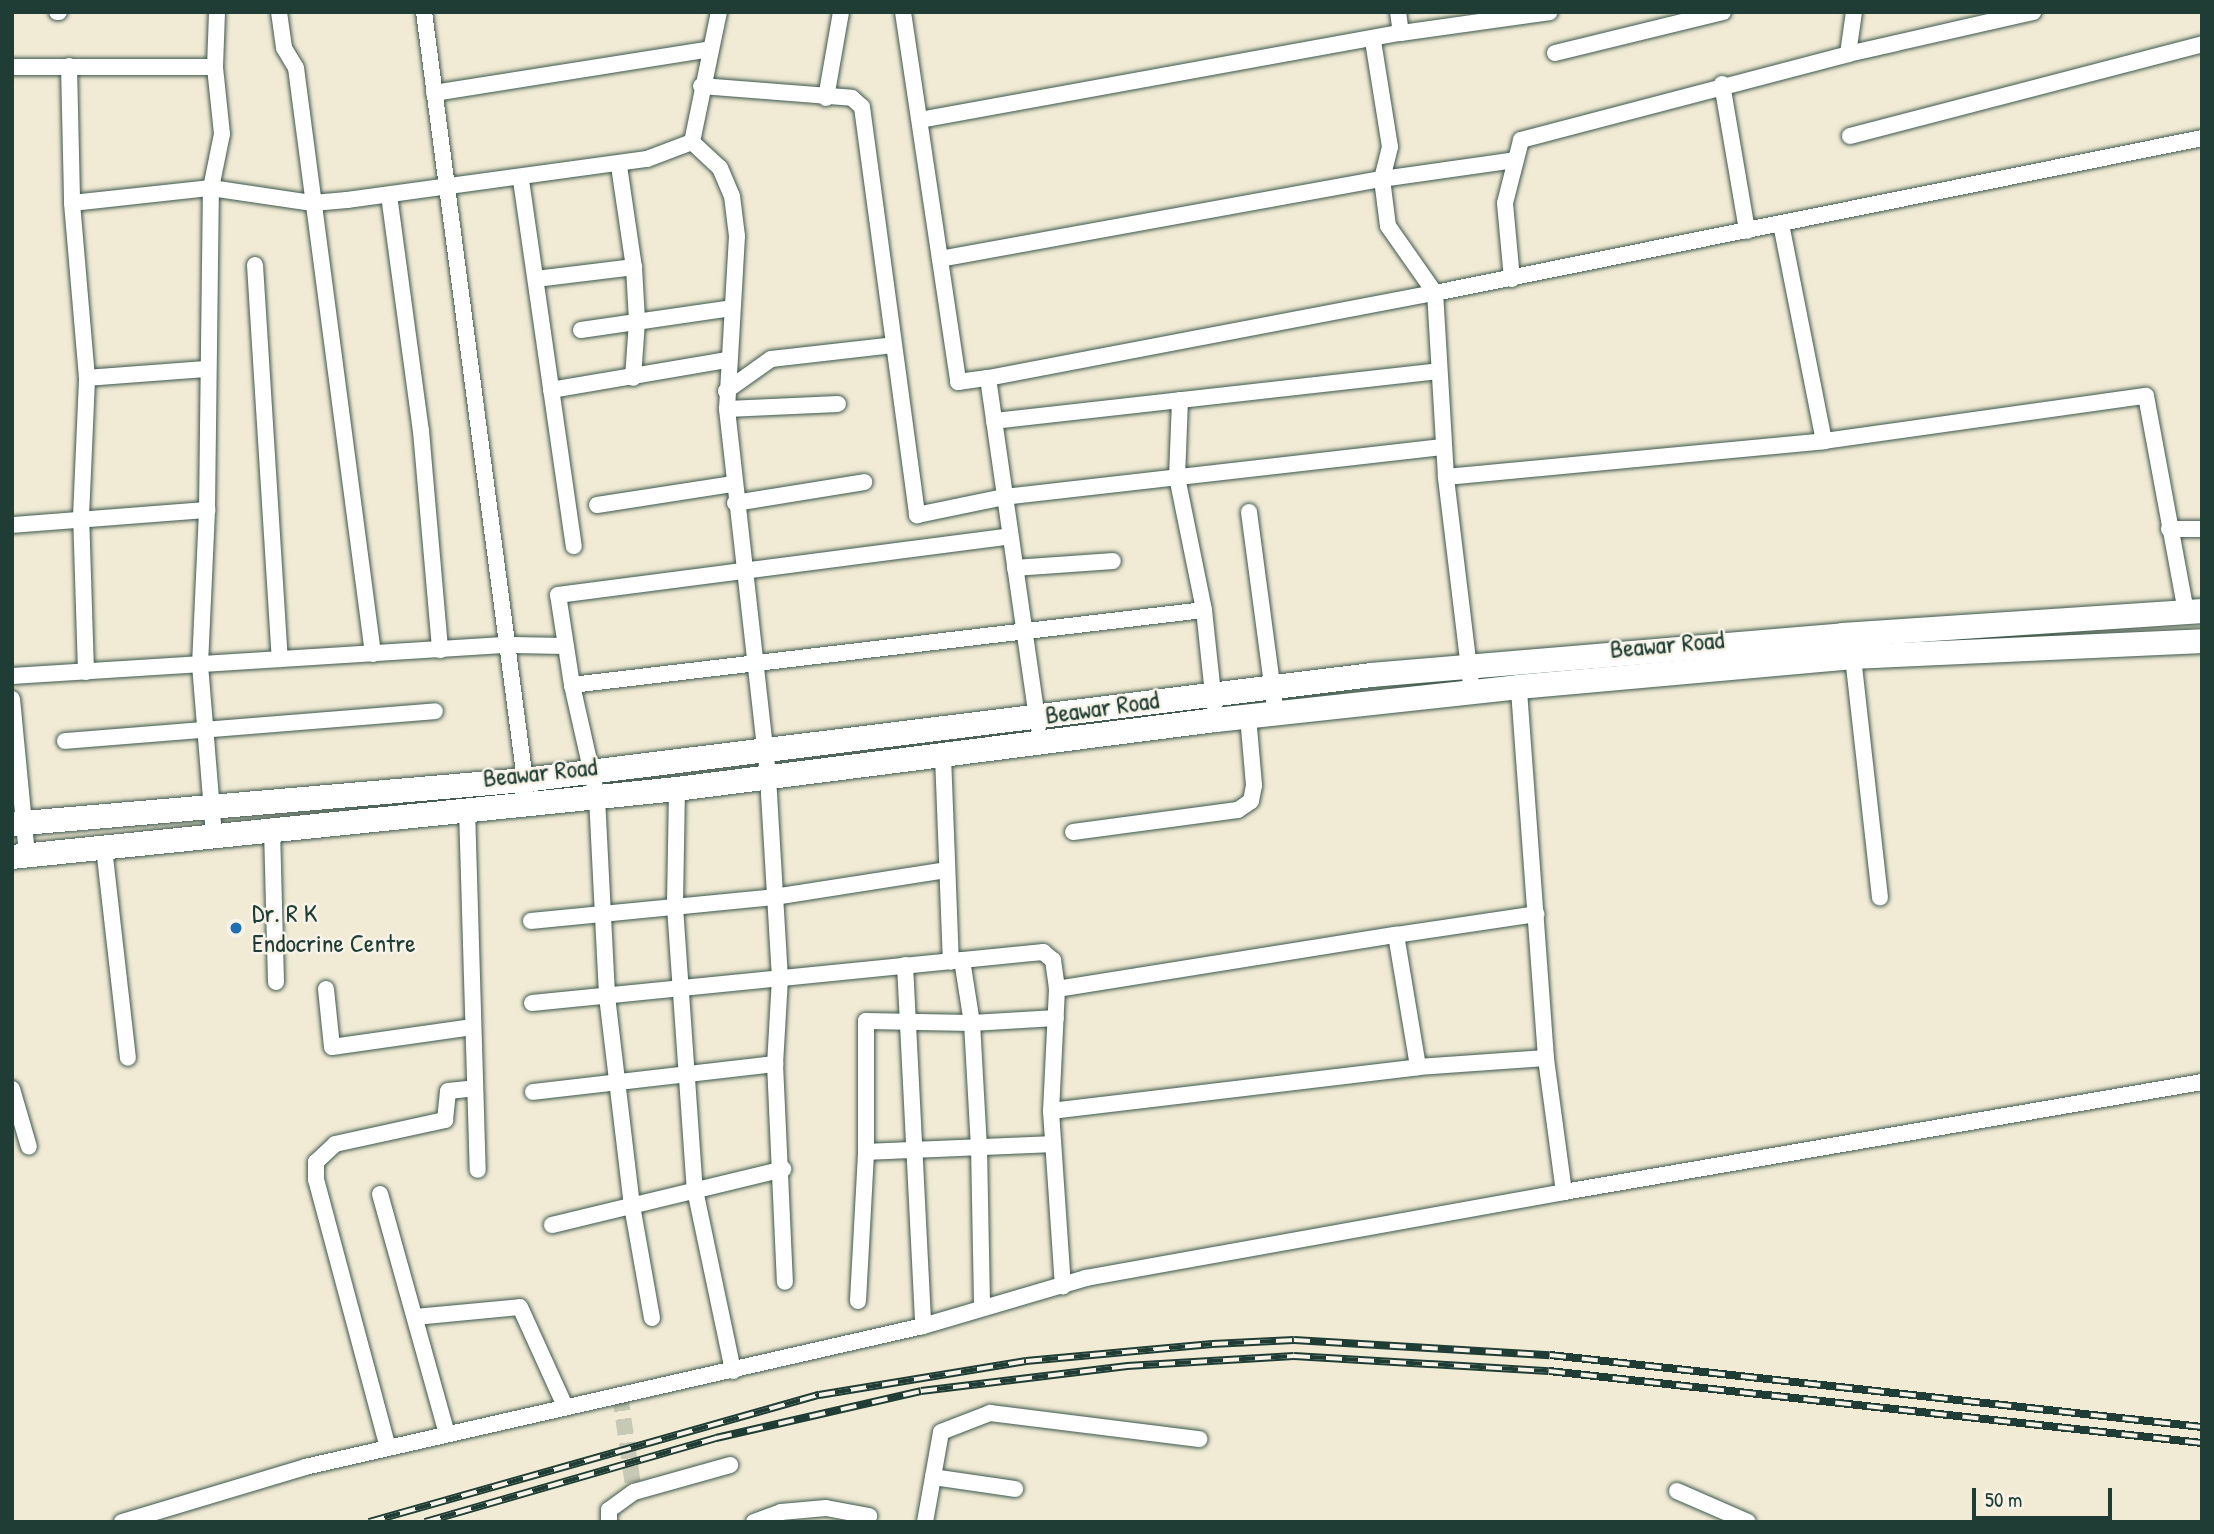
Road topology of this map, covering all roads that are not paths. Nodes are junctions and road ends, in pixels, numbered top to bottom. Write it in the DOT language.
graph roads {
  1 [pos="217,12"];
  2 [pos="279,12"];
  3 [pos="424,12"];
  4 [pos="719,12"];
  5 [pos="841,12"];
  6 [pos="903,12"];
  7 [pos="1398,12"];
  8 [pos="1550,12"];
  9 [pos="1723,12"];
  10 [pos="1854,12"];
  11 [pos="2033,12"];
  12 [pos="1401,33"];
  13 [pos="1373,41"];
  14 [pos="2202,44"];
  15 [pos="711,49"];
  16 [pos="1555,53"];
  17 [pos="1848,54"];
  18 [pos="12,66"];
  19 [pos="69,66"];
  20 [pos="215,66"];
  21 [pos="1722,84"];
  22 [pos="701,86"];
  23 [pos="434,93"];
  24 [pos="838,98"];
  25 [pos="920,120"];
  26 [pos="1850,136"];
  27 [pos="2202,138"];
  28 [pos="692,142"];
  29 [pos="1516,160"];
  30 [pos="619,166"];
  31 [pos="1382,179"];
  32 [pos="521,180"];
  33 [pos="211,187"];
  34 [pos="450,188"];
  35 [pos="389,195"];
  36 [pos="313,202"];
  37 [pos="72,203"];
  38 [pos="1781,224"];
  39 [pos="1747,231"];
  40 [pos="940,259"];
  41 [pos="255,265"];
  42 [pos="634,267"];
  43 [pos="536,279"];
  44 [pos="1512,279"];
  45 [pos="1435,293"];
  46 [pos="731,308"];
  47 [pos="637,321"];
  48 [pos="581,330"];
  49 [pos="893,345"];
  50 [pos="208,369"];
  51 [pos="1437,371"];
  52 [pos="726,375"];
  53 [pos="87,378"];
  54 [pos="633,378"];
  55 [pos="988,378"];
  56 [pos="551,390"];
  57 [pos="1180,400"];
  58 [pos="838,404"];
  59 [pos="727,409"];
  60 [pos="994,421"];
  61 [pos="1824,441"];
  62 [pos="1443,447"];
  63 [pos="1177,477"];
  64 [pos="1446,477"];
  65 [pos="864,482"];
  66 [pos="733,484"];
  67 [pos="1004,497"];
  68 [pos="736,503"];
  69 [pos="597,505"];
  70 [pos="207,510"];
  71 [pos="1249,512"];
  72 [pos="81,517"];
  73 [pos="12,526"];
  74 [pos="2169,529"];
  75 [pos="2202,529"];
  76 [pos="1010,536"];
  77 [pos="574,546"];
  78 [pos="1113,561"];
  79 [pos="1015,568"];
  80 [pos="745,571"];
  81 [pos="1204,610"];
  82 [pos="2194,612"];
  83 [pos="1025,634"];
  84 [pos="2202,641"];
  85 [pos="507,645"];
  86 [pos="565,646"];
  87 [pos="439,650"];
  88 [pos="373,654"];
  89 [pos="1853,657"];
  90 [pos="280,659"];
  91 [pos="200,664"];
  92 [pos="758,664"];
  93 [pos="86,672"];
  94 [pos="12,676"];
  95 [pos="1472,681"];
  96 [pos="572,685"];
  97 [pos="1271,687"];
  98 [pos="1519,687"];
  99 [pos="1214,695"];
  100 [pos="12,699"];
  101 [pos="435,711"];
  102 [pos="1276,714"];
  103 [pos="1037,715"];
  104 [pos="1248,717"];
  105 [pos="1216,720"];
  106 [pos="205,732"];
  107 [pos="65,741"];
  108 [pos="1041,746"];
  109 [pos="765,750"];
  110 [pos="943,756"];
  111 [pos="591,771"];
  112 [pos="768,778"];
  113 [pos="677,789"];
  114 [pos="526,792"];
  115 [pos="597,796"];
  116 [pos="211,805"];
  117 [pos="467,808"];
  118 [pos="18,823"];
  119 [pos="272,829"];
  120 [pos="1073,832"];
  121 [pos="214,835"];
  122 [pos="104,848"];
  123 [pos="20,856"];
  124 [pos="946,870"];
  125 [pos="774,897"];
  126 [pos="1880,897"];
  127 [pos="675,907"];
  128 [pos="600,914"];
  129 [pos="1536,914"];
  130 [pos="531,921"];
  131 [pos="1396,935"];
  132 [pos="957,961"];
  133 [pos="905,965"];
  134 [pos="779,978"];
  135 [pos="276,982"];
  136 [pos="684,988"];
  137 [pos="326,989"];
  138 [pos="1057,989"];
  139 [pos="607,995"];
  140 [pos="532,1003"];
  141 [pos="1056,1018"];
  142 [pos="909,1022"];
  143 [pos="972,1023"];
  144 [pos="473,1027"];
  145 [pos="1546,1058"];
  146 [pos="128,1059"];
  147 [pos="775,1064"];
  148 [pos="1418,1068"];
  149 [pos="685,1074"];
  150 [pos="617,1082"];
  151 [pos="2202,1082"];
  152 [pos="475,1088"];
  153 [pos="12,1089"];
  154 [pos="533,1092"];
  155 [pos="1051,1111"];
  156 [pos="1053,1144"];
  157 [pos="29,1147"];
  158 [pos="979,1147"];
  159 [pos="916,1150"];
  160 [pos="866,1152"];
  161 [pos="783,1169"];
  162 [pos="478,1170"];
  163 [pos="695,1190"];
  164 [pos="1564,1192"];
  165 [pos="380,1194"];
  166 [pos="632,1206"];
  167 [pos="551,1225"];
  168 [pos="785,1282"];
  169 [pos="1063,1287"];
  170 [pos="858,1301"];
  171 [pos="982,1307"];
  172 [pos="415,1317"];
  173 [pos="652,1318"];
  174 [pos="923,1326"];
  175 [pos="733,1371"];
  176 [pos="565,1406"];
  177 [pos="447,1434"];
  178 [pos="1199,1439"];
  179 [pos="388,1448"];
  180 [pos="730,1465"];
  181 [pos="933,1476"];
  182 [pos="1015,1489"];
  183 [pos="1677,1491"];
  184 [pos="869,1516"];
  185 [pos="765,1520"];
  186 [pos="122,1522"];
  187 [pos="609,1522"];
  188 [pos="925,1522"];
  189 [pos="1748,1522"];
  1 -- 20 [label="street"];
  2 -- 36 [label="street"];
  3 -- 23 [label="street"];
  4 -- 15 [label="street"];
  5 -- 24 [label="street"];
  6 -- 25 [label="street"];
  7 -- 12 [label="street"];
  8 -- 12 [label="street"];
  9 -- 16 [label="street"];
  10 -- 17 [label="street"];
  11 -- 17 [label="street"];
  12 -- 13 [label="street"];
  13 -- 25 [label="street"];
  13 -- 31 [label="street"];
  14 -- 26 [label="street"];
  15 -- 22 [label="street"];
  15 -- 23 [label="street"];
  17 -- 21 [label="street"];
  18 -- 19 [label="street"];
  19 -- 20 [label="street"];
  19 -- 37 [label="street"];
  20 -- 33 [label="street"];
  21 -- 29 [label="street"];
  21 -- 39 [label="street"];
  22 -- 24 [label="street"];
  22 -- 28 [label="street"];
  23 -- 34 [label="street"];
  24 -- 49 [label="street"];
  25 -- 40 [label="street"];
  27 -- 38 [label="street"];
  28 -- 30 [label="street"];
  28 -- 46 [label="street"];
  29 -- 31 [label="street"];
  29 -- 44 [label="street"];
  30 -- 32 [label="street"];
  30 -- 42 [label="street"];
  31 -- 40 [label="street"];
  31 -- 45 [label="street"];
  32 -- 34 [label="street"];
  32 -- 43 [label="street"];
  33 -- 36 [label="street"];
  33 -- 37 [label="street"];
  33 -- 50 [label="street"];
  34 -- 35 [label="street"];
  34 -- 85 [label="street"];
  35 -- 36 [label="street"];
  35 -- 87 [label="street"];
  36 -- 88 [label="street"];
  37 -- 53 [label="street"];
  38 -- 39 [label="street"];
  38 -- 61 [label="street"];
  39 -- 44 [label="street"];
  40 -- 55 [label="street"];
  41 -- 90 [label="street"];
  42 -- 43 [label="street"];
  42 -- 47 [label="street"];
  43 -- 56 [label="street"];
  44 -- 45 [label="street"];
  45 -- 51 [label="street"];
  45 -- 55 [label="street"];
  46 -- 47 [label="street"];
  46 -- 52 [label="street"];
  47 -- 48 [label="street"];
  47 -- 54 [label="street"];
  49 -- 52 [label="street"];
  49 -- 67 [label="street"];
  50 -- 53 [label="street"];
  50 -- 70 [label="street"];
  51 -- 57 [label="street"];
  51 -- 62 [label="street"];
  52 -- 54 [label="street"];
  52 -- 59 [label="street"];
  53 -- 72 [label="street"];
  54 -- 56 [label="street"];
  55 -- 60 [label="street"];
  56 -- 77 [label="street"];
  57 -- 60 [label="street"];
  57 -- 63 [label="street"];
  58 -- 59 [label="street"];
  59 -- 66 [label="street"];
  60 -- 67 [label="street"];
  61 -- 64 [label="street"];
  61 -- 74 [label="street"];
  62 -- 63 [label="street"];
  62 -- 64 [label="street"];
  63 -- 67 [label="street"];
  63 -- 81 [label="street"];
  64 -- 95 [label="street"];
  65 -- 68 [label="street"];
  66 -- 68 [label="street"];
  66 -- 69 [label="street"];
  67 -- 76 [label="street"];
  68 -- 80 [label="street"];
  70 -- 72 [label="street"];
  70 -- 91 [label="street"];
  71 -- 97 [label="street"];
  72 -- 73 [label="street"];
  72 -- 93 [label="street"];
  74 -- 75 [label="street"];
  74 -- 82 [label="street"];
  76 -- 79 [label="street"];
  76 -- 80 [label="street"];
  78 -- 79 [label="street"];
  79 -- 83 [label="street"];
  80 -- 86 [label="street"];
  80 -- 92 [label="street"];
  81 -- 83 [label="street"];
  81 -- 99 [label="street"];
  82 -- 95 [label="main road, Beawar Road"];
  83 -- 92 [label="street"];
  83 -- 103 [label="street"];
  84 -- 89 [label="main road, Beawar Road"];
  85 -- 86 [label="street"];
  85 -- 87 [label="street"];
  85 -- 114 [label="street"];
  86 -- 96 [label="street"];
  87 -- 88 [label="street"];
  88 -- 90 [label="street"];
  89 -- 98 [label="main road, Beawar Road"];
  89 -- 126 [label="street"];
  90 -- 91 [label="street"];
  91 -- 93 [label="street"];
  91 -- 106 [label="street"];
  92 -- 96 [label="street"];
  92 -- 109 [label="street"];
  93 -- 94 [label="street"];
  95 -- 97 [label="main road, Beawar Road"];
  95 -- 98 [label="main road, Beawar Road"];
  95 -- 102 [label="main road, Beawar Road"];
  96 -- 111 [label="street"];
  97 -- 99 [label="main road, Beawar Road"];
  97 -- 102 [label="street"];
  98 -- 129 [label="street"];
  99 -- 103 [label="main road, Beawar Road"];
  99 -- 105 [label="street"];
  100 -- 118 [label="street"];
  101 -- 106 [label="street"];
  102 -- 104 [label="main road, Beawar Road"];
  103 -- 108 [label="street"];
  103 -- 109 [label="main road, Beawar Road"];
  104 -- 105 [label="main road, Beawar Road"];
  104 -- 120 [label="street"];
  105 -- 108 [label="main road, Beawar Road"];
  106 -- 107 [label="street"];
  106 -- 116 [label="street"];
  108 -- 110 [label="main road, Beawar Road"];
  109 -- 111 [label="main road, Beawar Road"];
  109 -- 112 [label="street"];
  110 -- 112 [label="main road, Beawar Road"];
  110 -- 124 [label="street"];
  111 -- 114 [label="main road, Beawar Road"];
  111 -- 115 [label="street"];
  112 -- 113 [label="main road, Beawar Road"];
  112 -- 125 [label="street"];
  113 -- 115 [label="main road, Beawar Road"];
  113 -- 127 [label="street"];
  114 -- 115 [label="main road, Beawar Road"];
  114 -- 116 [label="main road, Beawar Road"];
  114 -- 117 [label="main road, Beawar Road"];
  115 -- 128 [label="street"];
  116 -- 118 [label="main road, Beawar Road"];
  116 -- 121 [label="street"];
  117 -- 119 [label="main road, Beawar Road"];
  117 -- 144 [label="street"];
  118 -- 123 [label="street"];
  119 -- 121 [label="main road, Beawar Road"];
  119 -- 135 [label="street"];
  121 -- 122 [label="main road, Beawar Road"];
  122 -- 123 [label="main road, Beawar Road"];
  122 -- 146 [label="street"];
  124 -- 125 [label="street"];
  124 -- 132 [label="street"];
  125 -- 127 [label="street"];
  125 -- 134 [label="street"];
  127 -- 128 [label="street"];
  127 -- 136 [label="street"];
  128 -- 130 [label="street"];
  128 -- 139 [label="street"];
  129 -- 131 [label="street"];
  129 -- 145 [label="street"];
  131 -- 138 [label="street"];
  131 -- 148 [label="street"];
  132 -- 133 [label="street"];
  132 -- 138 [label="street"];
  132 -- 143 [label="street"];
  133 -- 134 [label="street"];
  133 -- 142 [label="street"];
  134 -- 136 [label="street"];
  134 -- 147 [label="street"];
  136 -- 139 [label="street"];
  136 -- 149 [label="street"];
  137 -- 144 [label="street"];
  138 -- 141 [label="street"];
  139 -- 140 [label="street"];
  139 -- 150 [label="street"];
  141 -- 143 [label="street"];
  141 -- 155 [label="street"];
  142 -- 143 [label="street"];
  142 -- 159 [label="street"];
  142 -- 160 [label="street"];
  143 -- 158 [label="street"];
  144 -- 152 [label="street"];
  145 -- 148 [label="street"];
  145 -- 164 [label="street"];
  147 -- 149 [label="street"];
  147 -- 161 [label="street"];
  148 -- 155 [label="street"];
  149 -- 150 [label="street"];
  149 -- 163 [label="street"];
  150 -- 154 [label="street"];
  150 -- 166 [label="street"];
  151 -- 164 [label="street"];
  152 -- 162 [label="street"];
  152 -- 179 [label="street"];
  153 -- 157 [label="street"];
  155 -- 156 [label="street"];
  156 -- 158 [label="street"];
  156 -- 169 [label="street"];
  158 -- 159 [label="street"];
  158 -- 171 [label="street"];
  159 -- 160 [label="street"];
  159 -- 174 [label="street"];
  160 -- 170 [label="street"];
  161 -- 163 [label="street"];
  161 -- 168 [label="street"];
  163 -- 166 [label="street"];
  163 -- 175 [label="street"];
  164 -- 169 [label="street"];
  165 -- 172 [label="street"];
  166 -- 167 [label="street"];
  166 -- 173 [label="street"];
  169 -- 171 [label="street"];
  171 -- 174 [label="street"];
  172 -- 176 [label="street"];
  172 -- 177 [label="street"];
  174 -- 175 [label="street"];
  175 -- 176 [label="street"];
  176 -- 177 [label="street"];
  177 -- 179 [label="street"];
  178 -- 181 [label="street"];
  179 -- 186 [label="street"];
  180 -- 187 [label="street"];
  181 -- 182 [label="street"];
  181 -- 188 [label="street"];
  183 -- 189 [label="street"];
  184 -- 185 [label="street"];
}
